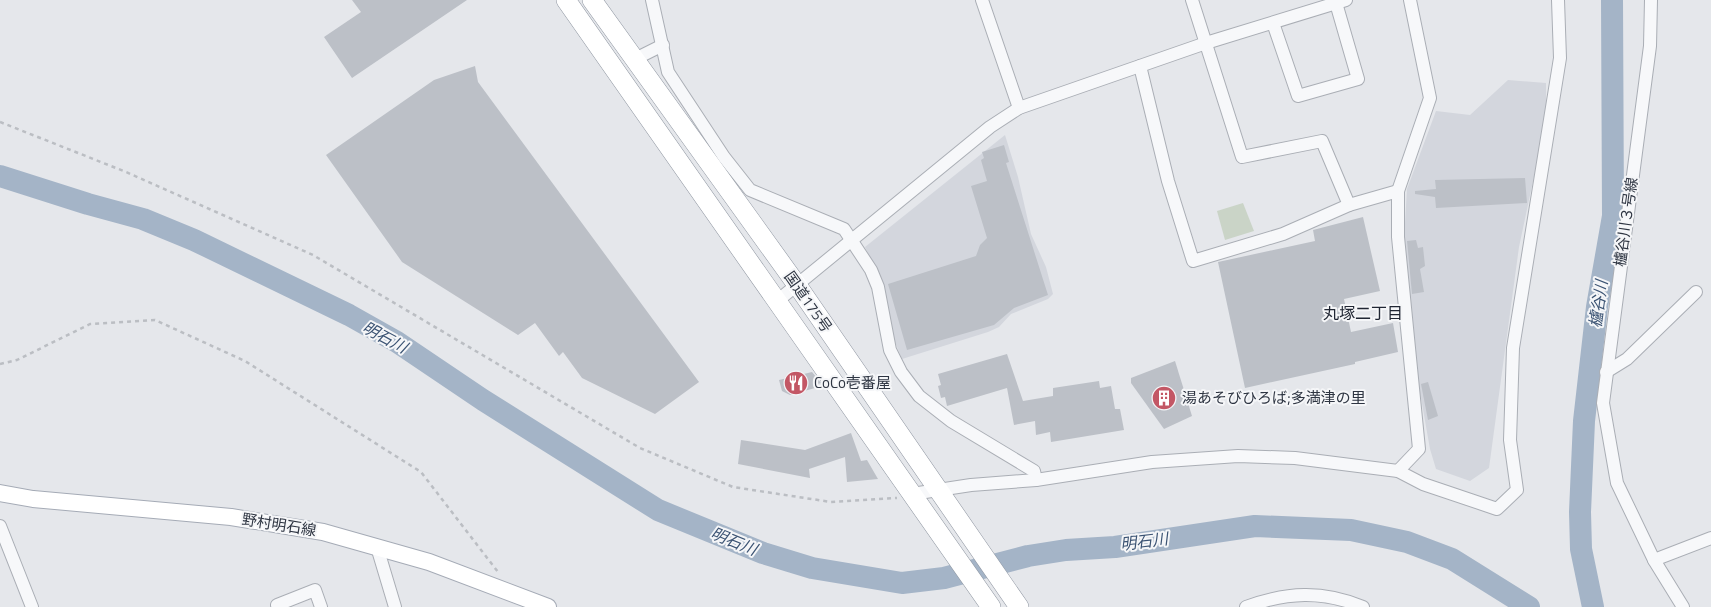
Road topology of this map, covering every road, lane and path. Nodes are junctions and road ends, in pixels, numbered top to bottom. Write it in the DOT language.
graph roads {
  1 [pos="566,0"];
  2 [pos="592,0"];
  3 [pos="652,0"];
  4 [pos="982,0"];
  5 [pos="1192,0"];
  6 [pos="1410,0"];
  7 [pos="1558,0"];
  8 [pos="1650,0"];
  9 [pos="1341,2"];
  10 [pos="1273,22"];
  11 [pos="1206,43"];
  12 [pos="663,45"];
  13 [pos="635,59"];
  14 [pos="1140,66"];
  15 [pos="1019,108"];
  16 [pos="0,122"];
  17 [pos="717,161"];
  18 [pos="1398,191"];
  19 [pos="1350,205"];
  20 [pos="852,240"];
  21 [pos="797,285"];
  22 [pos="1696,292"];
  23 [pos="776,302"];
  24 [pos="0,364"];
  25 [pos="1606,372"];
  26 [pos="1398,471"];
  27 [pos="1036,480"];
  28 [pos="937,491"];
  29 [pos="0,493"];
  30 [pos="912,494"];
  31 [pos="0,526"];
  32 [pos="1711,538"];
  33 [pos="377,547"];
  34 [pos="1654,560"];
  35 [pos="515,595"];
  36 [pos="1017,604"];
  37 [pos="277,605"];
  38 [pos="32,607"];
  39 [pos="321,607"];
  40 [pos="395,607"];
  41 [pos="548,607"];
  42 [pos="991,607"];
  43 [pos="1246,607"];
  44 [pos="1363,607"];
  45 [pos="1683,607"];
  1 -- 23 [label="highway, 国道175号"];
  2 -- 13 [label="highway, 国道175号"];
  3 -- 12 [label="street"];
  4 -- 15 [label="street"];
  5 -- 11 [label="street"];
  6 -- 18 [label="street"];
  7 -- 26 [label="street"];
  8 -- 25 [label="street, 櫨谷川３号線"];
  9 -- 10 [label="street"];
  9 -- 10 [label="street"];
  10 -- 11 [label="street"];
  11 -- 14 [label="street"];
  11 -- 19 [label="street"];
  12 -- 13 [label="street"];
  12 -- 17 [label="street"];
  13 -- 17 [label="highway, 国道175号"];
  14 -- 15 [label="street"];
  14 -- 19 [label="street"];
  15 -- 20 [label="street"];
  16 -- 30 [label="path"];
  17 -- 20 [label="street"];
  17 -- 21 [label="highway, 国道175号"];
  18 -- 19 [label="street"];
  18 -- 26 [label="street"];
  20 -- 21 [label="street"];
  20 -- 27 [label="street"];
  21 -- 23 [label="street"];
  21 -- 28 [label="highway, 国道175号"];
  22 -- 25 [label="street"];
  23 -- 30 [label="highway, 国道175号"];
  24 -- 35 [label="path"];
  25 -- 34 [label="street, 櫨谷川３号線"];
  26 -- 27 [label="street"];
  27 -- 28 [label="street"];
  28 -- 30 [label="street"];
  28 -- 36 [label="highway, 国道175号"];
  29 -- 33 [label="main road, 野村明石線"];
  30 -- 42 [label="highway, 国道175号"];
  31 -- 38 [label="street"];
  32 -- 34 [label="street"];
  33 -- 35 [label="main road, 野村明石線"];
  33 -- 40 [label="street"];
  34 -- 45 [label="street, 櫨谷川３号線"];
  35 -- 41 [label="main road, 野村明石線"];
  37 -- 39 [label="street"];
  43 -- 44 [label="street"];
}
